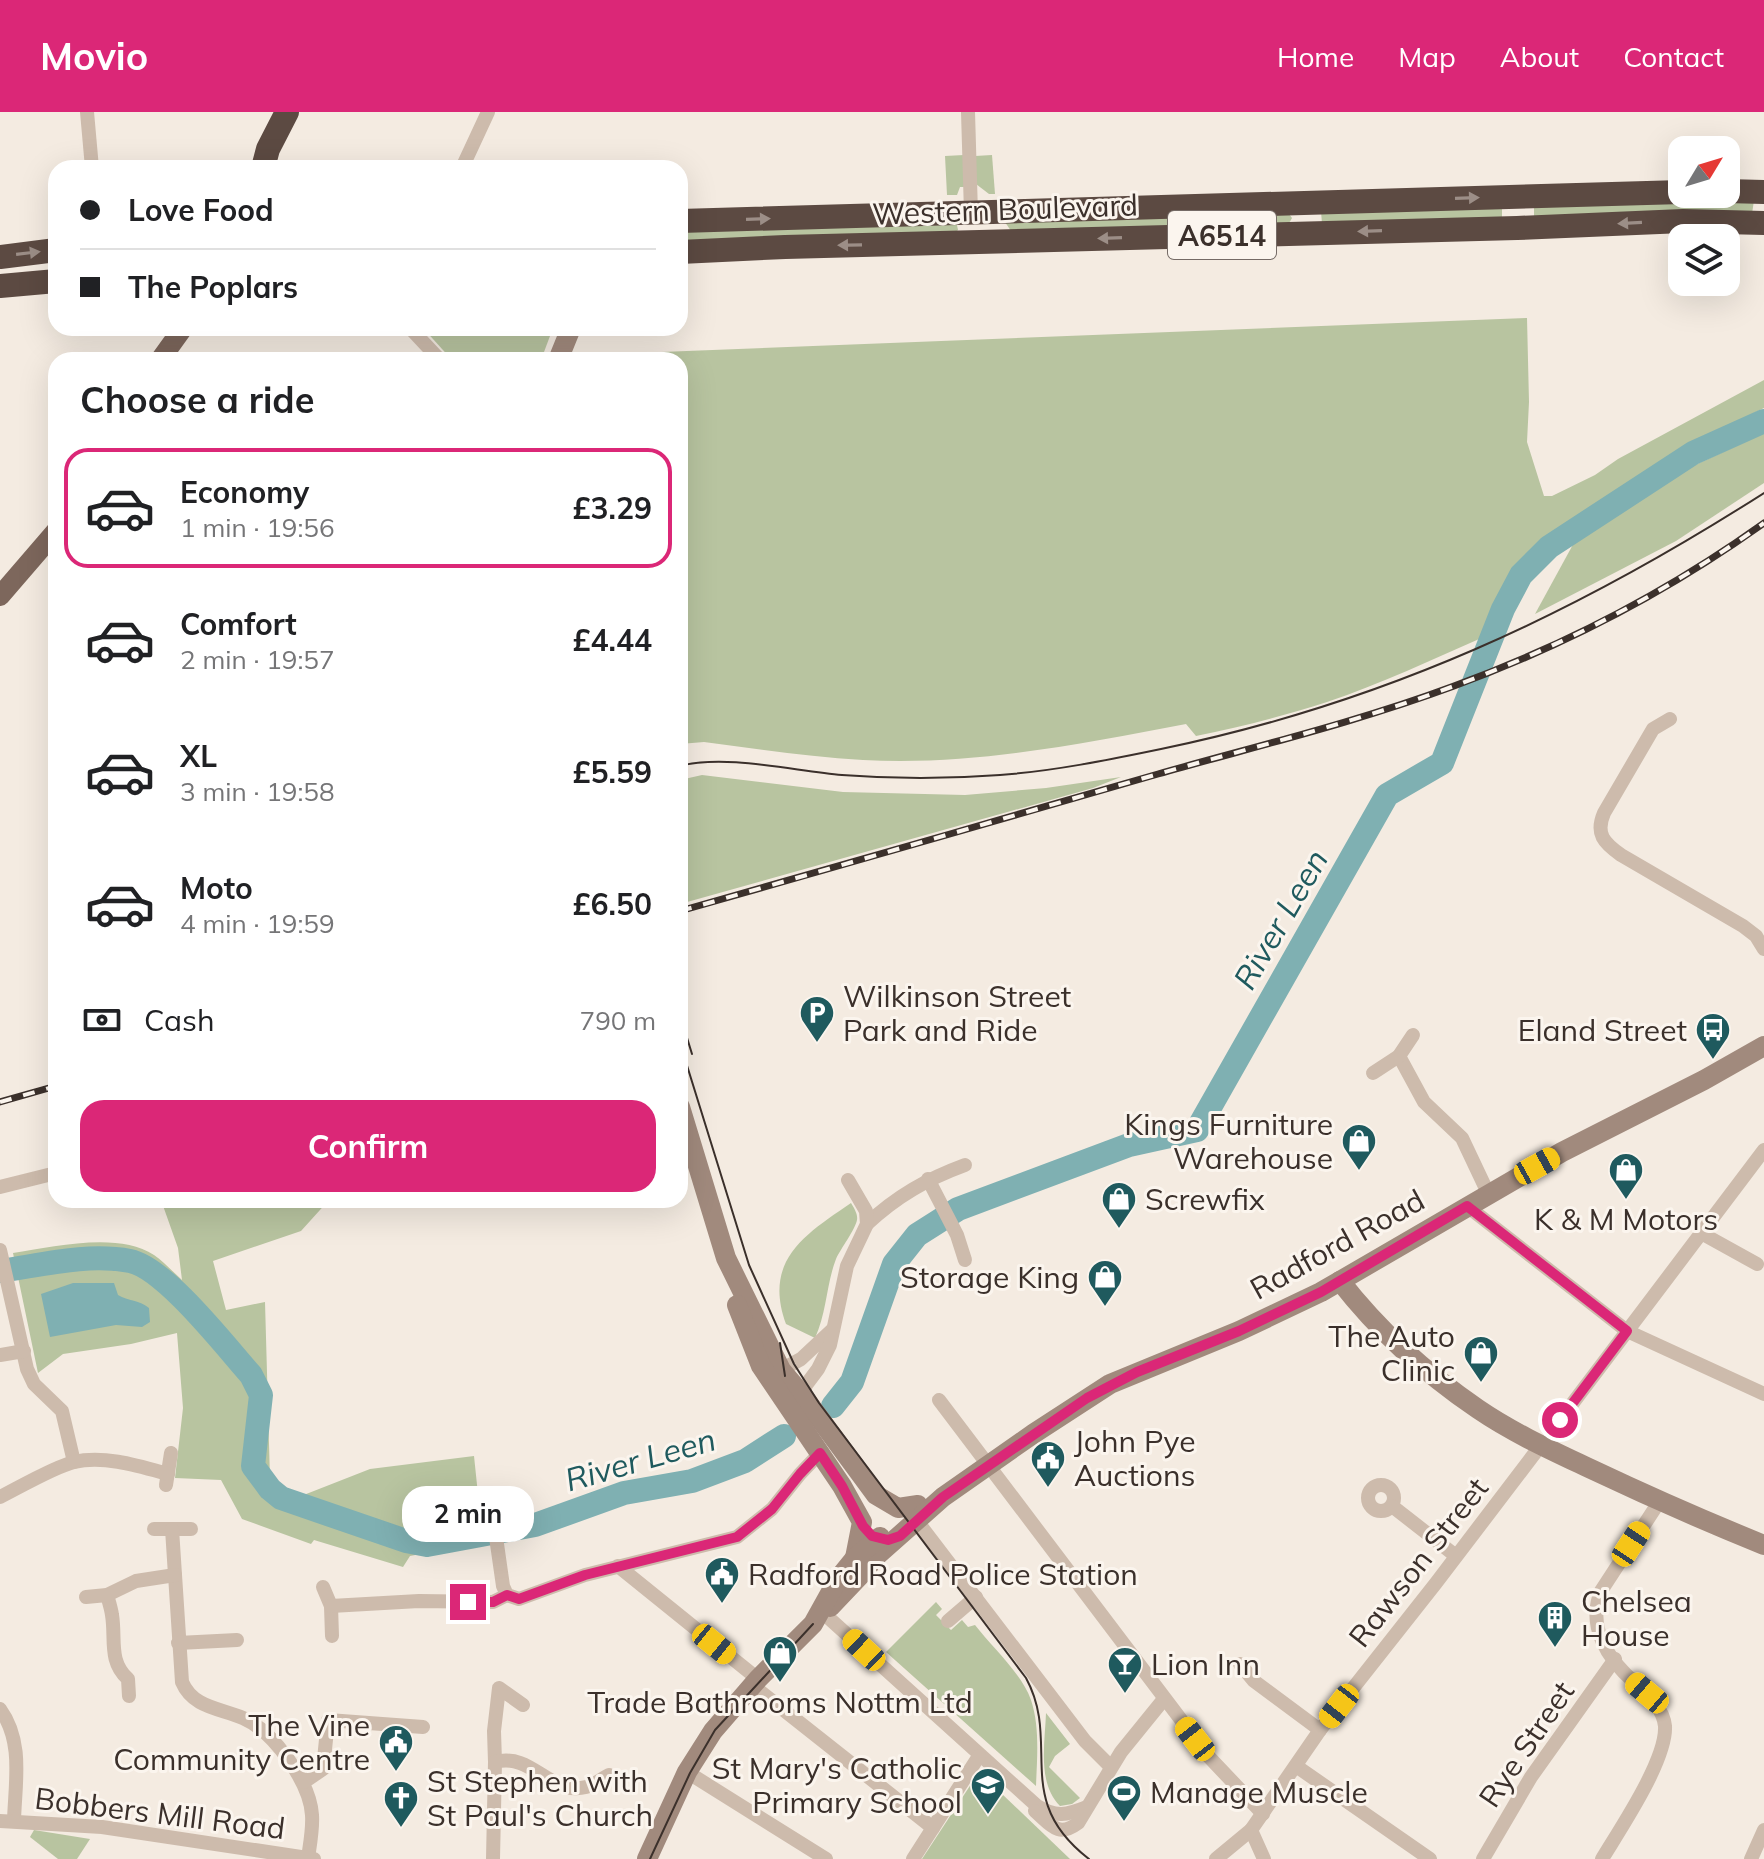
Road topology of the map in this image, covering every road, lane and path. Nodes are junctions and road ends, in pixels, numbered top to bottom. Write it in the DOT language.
graph roads {
  1 [pos="87,112"];
  2 [pos="287,112"];
  3 [pos="488,112"];
  4 [pos="968,112"];
  5 [pos="91,160"];
  6 [pos="263,160"];
  7 [pos="466,160"];
  8 [pos="1740,191"];
  9 [pos="1668,192"];
  10 [pos="1764,192"];
  11 [pos="1516,196"];
  12 [pos="1296,203"];
  13 [pos="971,213"];
  14 [pos="688,221"];
  15 [pos="1764,223"];
  16 [pos="1517,228"];
  17 [pos="1297,233"];
  18 [pos="970,243"];
  19 [pos="48,251"];
  20 [pos="688,252"];
  21 [pos="0,257"];
  22 [pos="48,282"];
  23 [pos="0,286"];
  24 [pos="418,336"];
  25 [pos="432,352"];
  26 [pos="48,540"];
  27 [pos="0,596"];
  28 [pos="1670,719"];
  29 [pos="1764,949"];
  30 [pos="1413,1035"];
  31 [pos="1764,1046"];
  32 [pos="1399,1056"];
  33 [pos="1373,1073"];
  34 [pos="688,1133"];
  35 [pos="1764,1150"];
  36 [pos="965,1165"];
  37 [pos="1749,1171"];
  38 [pos="48,1175"];
  39 [pos="1764,1175"];
  40 [pos="928,1179"];
  41 [pos="848,1180"];
  42 [pos="0,1187"];
  43 [pos="1488,1193"];
  44 [pos="1467,1206"];
  45 [pos="867,1224"];
  46 [pos="1701,1233"];
  47 [pos="2,1256"];
  48 [pos="726,1258"];
  49 [pos="965,1260"];
  50 [pos="1757,1264"];
  51 [pos="1340,1281"];
  52 [pos="832,1330"];
  53 [pos="1627,1331"];
  54 [pos="24,1351"];
  55 [pos="0,1355"];
  56 [pos="783,1373"];
  57 [pos="1764,1394"];
  58 [pos="939,1400"];
  59 [pos="795,1401"];
  60 [pos="1560,1420"];
  61 [pos="1541,1445"];
  62 [pos="171,1453"];
  63 [pos="820,1453"];
  64 [pos="74,1462"];
  65 [pos="987,1466"];
  66 [pos="0,1497"];
  67 [pos="491,1502"];
  68 [pos="1659,1502"];
  69 [pos="1392,1506"];
  70 [pos="918,1513"];
  71 [pos="154,1529"];
  72 [pos="172,1529"];
  73 [pos="191,1529"];
  74 [pos="871,1532"];
  75 [pos="900,1536"];
  76 [pos="1764,1545"];
  77 [pos="1456,1556"];
  78 [pos="864,1558"];
  79 [pos="618,1566"];
  80 [pos="175,1575"];
  81 [pos="323,1587"];
  82 [pos="107,1595"];
  83 [pos="507,1595"];
  84 [pos="86,1597"];
  85 [pos="976,1597"];
  86 [pos="331,1606"];
  87 [pos="819,1616"];
  88 [pos="948,1621"];
  89 [pos="220,1623"];
  90 [pos="332,1636"];
  91 [pos="237,1640"];
  92 [pos="222,1641"];
  93 [pos="178,1643"];
  94 [pos="1615,1659"];
  95 [pos="1240,1664"];
  96 [pos="755,1682"];
  97 [pos="129,1696"];
  98 [pos="1164,1699"];
  99 [pos="523,1705"];
  100 [pos="0,1709"];
  101 [pos="423,1727"];
  102 [pos="1320,1730"];
  103 [pos="979,1756"];
  104 [pos="495,1762"];
  105 [pos="1296,1766"];
  106 [pos="1111,1767"];
  107 [pos="687,1772"];
  108 [pos="609,1775"];
  109 [pos="304,1782"];
  110 [pos="1020,1792"];
  111 [pos="1087,1807"];
  112 [pos="1263,1814"];
  113 [pos="7,1821"];
  114 [pos="933,1828"];
  115 [pos="1251,1830"];
  116 [pos="1764,1830"];
  117 [pos="209,1843"];
  118 [pos="311,1858"];
  119 [pos="202,1859"];
  120 [pos="493,1859"];
  121 [pos="647,1859"];
  122 [pos="826,1859"];
  123 [pos="913,1859"];
  124 [pos="1216,1859"];
  125 [pos="1264,1859"];
  126 [pos="1430,1859"];
  127 [pos="1483,1859"];
  128 [pos="1602,1859"];
  129 [pos="1751,1859"];
  1 -- 5 [label="street"];
  2 -- 6 [label="highway"];
  3 -- 7 [label="street"];
  4 -- 13 [label="street"];
  8 -- 10 [label="highway"];
  9 -- 11 [label="highway, Western Boulevard / A6514"];
  12 -- 11 [label="highway, Western Boulevard / A6514, one-way"];
  11 -- 16 [label="highway"];
  12 -- 13 [label="highway, Western Boulevard / A6514"];
  12 -- 17 [label="highway"];
  14 -- 13 [label="highway, Western Boulevard / A6514, one-way"];
  13 -- 18 [label="highway"];
  15 -- 16 [label="highway, Western Boulevard / A6514, one-way"];
  16 -- 17 [label="highway, Western Boulevard / A6514, one-way"];
  17 -- 18 [label="highway, Western Boulevard / A6514, one-way"];
  18 -- 20 [label="highway, Western Boulevard / A6514, one-way"];
  21 -- 19 [label="highway, one-way"];
  22 -- 23 [label="highway"];
  24 -- 25 [label="street"];
  26 -- 27 [label="main road"];
  28 -- 29 [label="street"];
  30 -- 32 [label="street"];
  31 -- 43 [label="street, Radford Road"];
  32 -- 33 [label="street"];
  32 -- 43 [label="street"];
  34 -- 48 [label="street"];
  35 -- 37 [label="street"];
  36 -- 40 [label="street"];
  37 -- 39 [label="street"];
  37 -- 46 [label="street"];
  38 -- 42 [label="street"];
  40 -- 45 [label="street"];
  40 -- 49 [label="street"];
  41 -- 45 [label="street"];
  43 -- 44 [label="street, Radford Road"];
  44 -- 51 [label="street, Radford Road"];
  44 -- 53 [label="street"];
  45 -- 52 [label="street"];
  46 -- 50 [label="street"];
  46 -- 53 [label="street"];
  47 -- 54 [label="street"];
  48 -- 56 [label="street"];
  48 -- 59 [label="street"];
  51 -- 61 [label="street"];
  51 -- 65 [label="street, Radford Road"];
  52 -- 56 [label="street"];
  52 -- 59 [label="street"];
  53 -- 57 [label="street"];
  53 -- 60 [label="street"];
  54 -- 55 [label="street"];
  54 -- 64 [label="street"];
  56 -- 59 [label="street"];
  56 -- 74 [label="street"];
  58 -- 65 [label="street"];
  59 -- 63 [label="street"];
  59 -- 70 [label="street"];
  61 -- 68 [label="street"];
  61 -- 77 [label="street, Rawson Street"];
  62 -- 64 [label="street"];
  63 -- 74 [label="street"];
  63 -- 79 [label="street"];
  64 -- 66 [label="street"];
  65 -- 70 [label="street, Radford Road"];
  65 -- 98 [label="street"];
  67 -- 83 [label="street"];
  68 -- 76 [label="street"];
  68 -- 94 [label="street"];
  69 -- 77 [label="street"];
  70 -- 74 [label="street, Radford Road"];
  70 -- 75 [label="street, Radford Road"];
  70 -- 85 [label="street"];
  71 -- 72 [label="street"];
  72 -- 73 [label="street"];
  72 -- 80 [label="street"];
  74 -- 75 [label="street"];
  74 -- 78 [label="street"];
  75 -- 78 [label="street, Radford Road"];
  77 -- 102 [label="street, Rawson Street"];
  78 -- 87 [label="street, Radford Road"];
  79 -- 83 [label="street"];
  79 -- 96 [label="street"];
  80 -- 82 [label="street"];
  80 -- 93 [label="street"];
  81 -- 86 [label="street"];
  82 -- 84 [label="street"];
  82 -- 97 [label="street"];
  83 -- 86 [label="street"];
  85 -- 88 [label="street"];
  85 -- 106 [label="street"];
  86 -- 90 [label="street"];
  87 -- 96 [label="street, Radford Road"];
  87 -- 103 [label="street"];
  89 -- 92 [label="street"];
  91 -- 92 [label="street"];
  92 -- 93 [label="street"];
  93 -- 109 [label="street"];
  94 -- 127 [label="street, Rye Street"];
  94 -- 128 [label="street"];
  95 -- 102 [label="street"];
  96 -- 107 [label="street, Radford Road"];
  96 -- 114 [label="street"];
  98 -- 106 [label="street"];
  98 -- 112 [label="street"];
  99 -- 104 [label="street"];
  100 -- 113 [label="street"];
  101 -- 109 [label="street"];
  102 -- 105 [label="street, Rawson Street"];
  103 -- 110 [label="street"];
  103 -- 114 [label="street"];
  104 -- 108 [label="street"];
  104 -- 120 [label="street"];
  105 -- 112 [label="street, Rawson Street"];
  105 -- 126 [label="street"];
  106 -- 111 [label="street"];
  107 -- 121 [label="street, Radford Road"];
  107 -- 122 [label="street"];
  109 -- 118 [label="street"];
  110 -- 111 [label="street"];
  110 -- 111 [label="street"];
  112 -- 115 [label="street, Rawson Street"];
  113 -- 117 [label="street, Bobbers Mill Road"];
  114 -- 123 [label="street"];
  115 -- 124 [label="street, Rawson Street"];
  115 -- 125 [label="street"];
  116 -- 129 [label="street"];
  117 -- 118 [label="street, Bobbers Mill Road"];
  117 -- 119 [label="street"];
}
